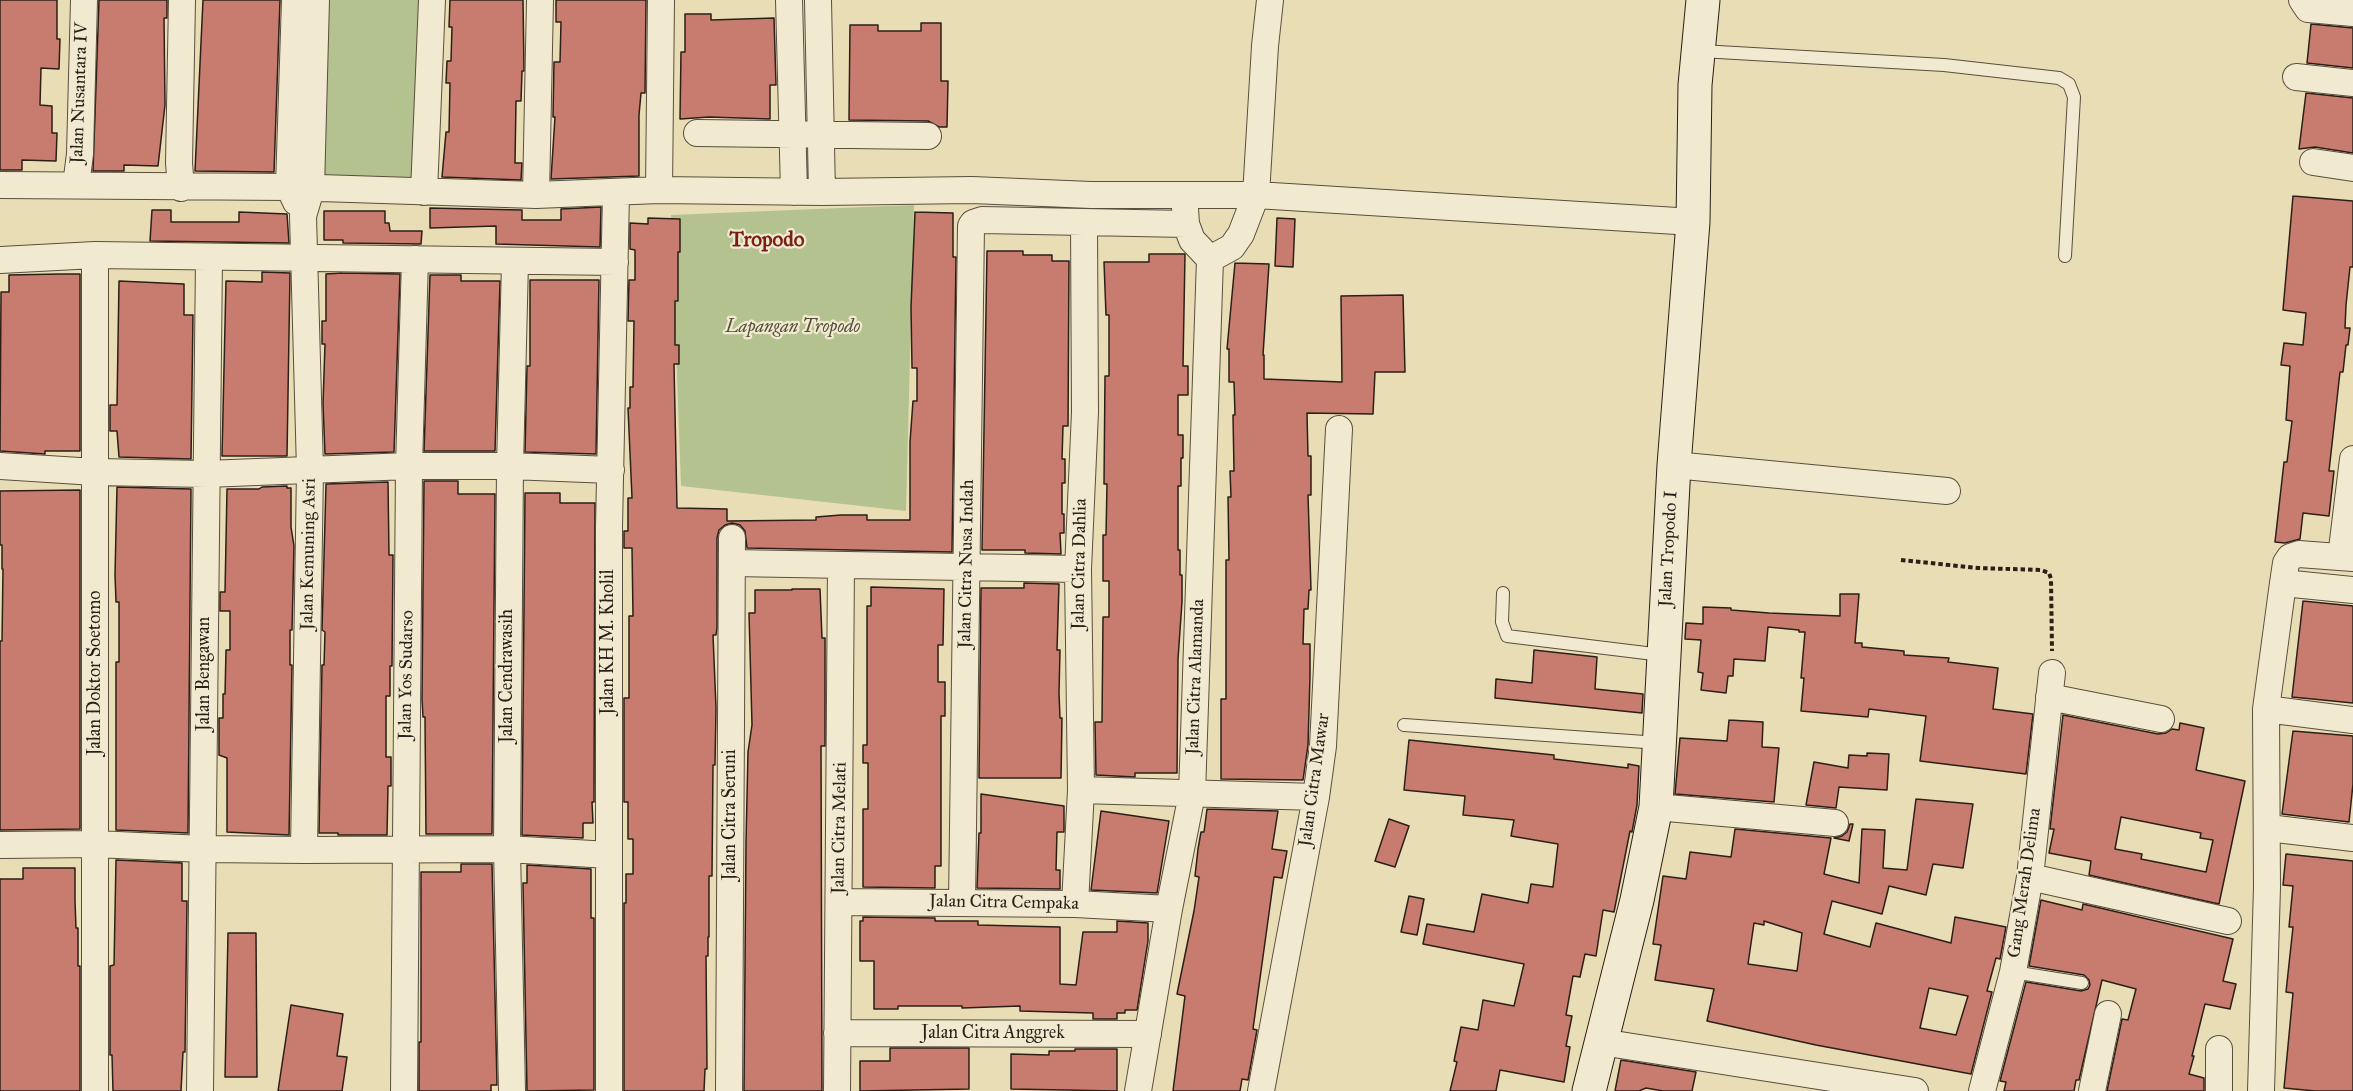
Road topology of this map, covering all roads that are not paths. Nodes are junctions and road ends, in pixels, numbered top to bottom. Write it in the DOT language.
graph roads {
  1 [pos="84,0"];
  2 [pos="182,0"];
  3 [pos="296,0"];
  4 [pos="316,0"];
  5 [pos="432,0"];
  6 [pos="540,0"];
  7 [pos="661,0"];
  8 [pos="789,0"];
  9 [pos="818,0"];
  10 [pos="1270,0"];
  11 [pos="1703,0"];
  12 [pos="2302,0"];
  13 [pos="2353,13"];
  14 [pos="1698,51"];
  15 [pos="2296,76"];
  16 [pos="2353,82"];
  17 [pos="697,133"];
  18 [pos="821,133"];
  19 [pos="793,134"];
  20 [pos="928,136"];
  21 [pos="2313,162"];
  22 [pos="2353,168"];
  23 [pos="0,185"];
  24 [pos="76,185"];
  25 [pos="181,188"];
  26 [pos="300,188"];
  27 [pos="659,190"];
  28 [pos="424,192"];
  29 [pos="794,192"];
  30 [pos="822,192"];
  31 [pos="616,193"];
  32 [pos="536,195"];
  33 [pos="1256,195"];
  34 [pos="1185,196"];
  35 [pos="1693,222"];
  36 [pos="1084,224"];
  37 [pos="1186,224"];
  38 [pos="95,255"];
  39 [pos="2065,256"];
  40 [pos="209,258"];
  41 [pos="304,258"];
  42 [pos="415,259"];
  43 [pos="1210,259"];
  44 [pos="0,261"];
  45 [pos="515,262"];
  46 [pos="615,262"];
  47 [pos="1339,429"];
  48 [pos="2353,459"];
  49 [pos="1674,465"];
  50 [pos="0,466"];
  51 [pos="409,466"];
  52 [pos="510,466"];
  53 [pos="310,470"];
  54 [pos="611,470"];
  55 [pos="95,472"];
  56 [pos="206,474"];
  57 [pos="1947,491"];
  58 [pos="2347,558"];
  59 [pos="841,565"];
  60 [pos="967,568"];
  61 [pos="1078,569"];
  62 [pos="2283,583"];
  63 [pos="2353,590"];
  64 [pos="1503,593"];
  65 [pos="1663,655"];
  66 [pos="2266,709"];
  67 [pos="2161,719"];
  68 [pos="2353,720"];
  69 [pos="1404,725"];
  70 [pos="1660,743"];
  71 [pos="1082,790"];
  72 [pos="1192,794"];
  73 [pos="1316,797"];
  74 [pos="1656,807"];
  75 [pos="1835,824"];
  76 [pos="2268,828"];
  77 [pos="2353,838"];
  78 [pos="0,844"];
  79 [pos="96,844"];
  80 [pos="203,849"];
  81 [pos="405,849"];
  82 [pos="507,849"];
  83 [pos="304,850"];
  84 [pos="609,855"];
  85 [pos="2030,877"];
  86 [pos="839,902"];
  87 [pos="962,902"];
  88 [pos="1076,904"];
  89 [pos="1169,909"];
  90 [pos="2228,921"];
  91 [pos="2013,972"];
  92 [pos="2082,983"];
  93 [pos="2108,1014"];
  94 [pos="837,1033"];
  95 [pos="1148,1034"];
  96 [pos="1601,1042"];
  97 [pos="2219,1049"];
  98 [pos="95,1091"];
  99 [pos="200,1091"];
  100 [pos="404,1091"];
  101 [pos="512,1091"];
  102 [pos="609,1091"];
  103 [pos="729,1091"];
  104 [pos="837,1091"];
  105 [pos="1138,1091"];
  106 [pos="1262,1091"];
  107 [pos="1589,1091"];
  108 [pos="1915,1091"];
  109 [pos="1982,1091"];
  110 [pos="2092,1091"];
  111 [pos="2219,1091"];
  112 [pos="2261,1091"];
  1 -- 24 [label="street, Jalan Nusantara IV"];
  2 -- 25 [label="street"];
  3 -- 26 [label="street"];
  4 -- 26 [label="street"];
  5 -- 28 [label="street"];
  6 -- 32 [label="street"];
  7 -- 27 [label="street"];
  8 -- 19 [label="street"];
  9 -- 18 [label="street"];
  10 -- 33 [label="street"];
  11 -- 14 [label="street, Jalan Tropodo I"];
  12 -- 13 [label="street"];
  14 -- 35 [label="street, Jalan Tropodo I"];
  14 -- 39 [label="lane"];
  15 -- 16 [label="street"];
  17 -- 19 [label="street"];
  18 -- 19 [label="street"];
  18 -- 20 [label="street"];
  18 -- 30 [label="street"];
  19 -- 29 [label="street"];
  21 -- 22 [label="street"];
  23 -- 24 [label="street"];
  24 -- 25 [label="street"];
  25 -- 26 [label="street"];
  26 -- 28 [label="street"];
  26 -- 41 [label="street, Jalan Kemuning Asri"];
  27 -- 29 [label="street"];
  27 -- 31 [label="street"];
  28 -- 32 [label="street"];
  29 -- 30 [label="street"];
  30 -- 34 [label="street"];
  31 -- 32 [label="street"];
  31 -- 46 [label="street, Jalan KH M. Kholil"];
  33 -- 34 [label="street"];
  33 -- 35 [label="street"];
  33 -- 43 [label="street"];
  34 -- 37 [label="street"];
  35 -- 49 [label="street, Jalan Tropodo I"];
  36 -- 37 [label="street"];
  36 -- 60 [label="street, Jalan Citra Nusa Indah"];
  36 -- 61 [label="street, Jalan Citra Dahlia"];
  37 -- 43 [label="street"];
  38 -- 40 [label="street"];
  38 -- 44 [label="street"];
  38 -- 55 [label="street, Jalan Doktor Soetomo"];
  40 -- 41 [label="street"];
  40 -- 56 [label="street, Jalan Bengawan"];
  41 -- 42 [label="street"];
  41 -- 53 [label="street, Jalan Kemuning Asri"];
  42 -- 45 [label="street"];
  42 -- 51 [label="street, Jalan Yos Sudarso"];
  43 -- 72 [label="street, Jalan Citra Alamanda"];
  45 -- 46 [label="street"];
  45 -- 52 [label="street, Jalan Cendrawasih"];
  46 -- 54 [label="street, Jalan KH M. Kholil"];
  47 -- 73 [label="street, Jalan Citra Mawar"];
  48 -- 58 [label="street"];
  49 -- 57 [label="street"];
  49 -- 65 [label="street, Jalan Tropodo I"];
  50 -- 55 [label="street"];
  51 -- 52 [label="street"];
  51 -- 53 [label="street"];
  51 -- 81 [label="street, Jalan Yos Sudarso"];
  52 -- 54 [label="street"];
  52 -- 82 [label="street, Jalan Cendrawasih"];
  53 -- 56 [label="street"];
  53 -- 83 [label="street, Jalan Kemuning Asri"];
  54 -- 84 [label="street, Jalan KH M. Kholil"];
  55 -- 56 [label="street"];
  55 -- 79 [label="street, Jalan Doktor Soetomo"];
  56 -- 80 [label="street, Jalan Bengawan"];
  58 -- 62 [label="street"];
  59 -- 60 [label="street"];
  59 -- 86 [label="street, Jalan Citra Melati"];
  59 -- 103 [label="street, Jalan Citra Seruni"];
  60 -- 61 [label="street"];
  60 -- 87 [label="street, Jalan Citra Nusa Indah"];
  61 -- 71 [label="street, Jalan Citra Dahlia"];
  62 -- 63 [label="street"];
  62 -- 66 [label="street"];
  64 -- 65 [label="lane"];
  65 -- 70 [label="street, Jalan Tropodo I"];
  66 -- 68 [label="street"];
  66 -- 76 [label="street"];
  67 -- 85 [label="street, Gang Merah Delima"];
  69 -- 70 [label="lane"];
  70 -- 74 [label="street, Jalan Tropodo I"];
  71 -- 72 [label="street"];
  71 -- 88 [label="street, Jalan Citra Dahlia"];
  72 -- 73 [label="street"];
  72 -- 89 [label="street, Jalan Citra Alamanda"];
  73 -- 106 [label="street, Jalan Citra Mawar"];
  74 -- 75 [label="street"];
  74 -- 96 [label="street, Jalan Tropodo I"];
  76 -- 77 [label="street"];
  76 -- 112 [label="street"];
  78 -- 79 [label="street"];
  79 -- 80 [label="street"];
  79 -- 98 [label="street, Jalan Doktor Soetomo"];
  80 -- 83 [label="street"];
  80 -- 99 [label="street, Jalan Bengawan"];
  81 -- 82 [label="street"];
  81 -- 83 [label="street"];
  81 -- 100 [label="street, Jalan Yos Sudarso"];
  82 -- 84 [label="street"];
  82 -- 101 [label="street, Jalan Cendrawasih"];
  84 -- 102 [label="street, Jalan KH M. Kholil"];
  85 -- 90 [label="street"];
  85 -- 91 [label="street, Gang Merah Delima"];
  86 -- 87 [label="street, Jalan Citra Cempaka"];
  86 -- 94 [label="street, Jalan Citra Melati"];
  87 -- 88 [label="street, Jalan Citra Cempaka"];
  88 -- 89 [label="street, Jalan Citra Cempaka"];
  89 -- 95 [label="street, Jalan Citra Alamanda"];
  91 -- 92 [label="lane"];
  91 -- 109 [label="street, Gang Merah Delima"];
  93 -- 110 [label="street"];
  94 -- 95 [label="street, Jalan Citra Anggrek"];
  94 -- 104 [label="street, Jalan Citra Melati"];
  95 -- 105 [label="street, Jalan Citra Alamanda"];
  96 -- 107 [label="street, Jalan Tropodo I"];
  96 -- 108 [label="street"];
  97 -- 111 [label="street"];
}
